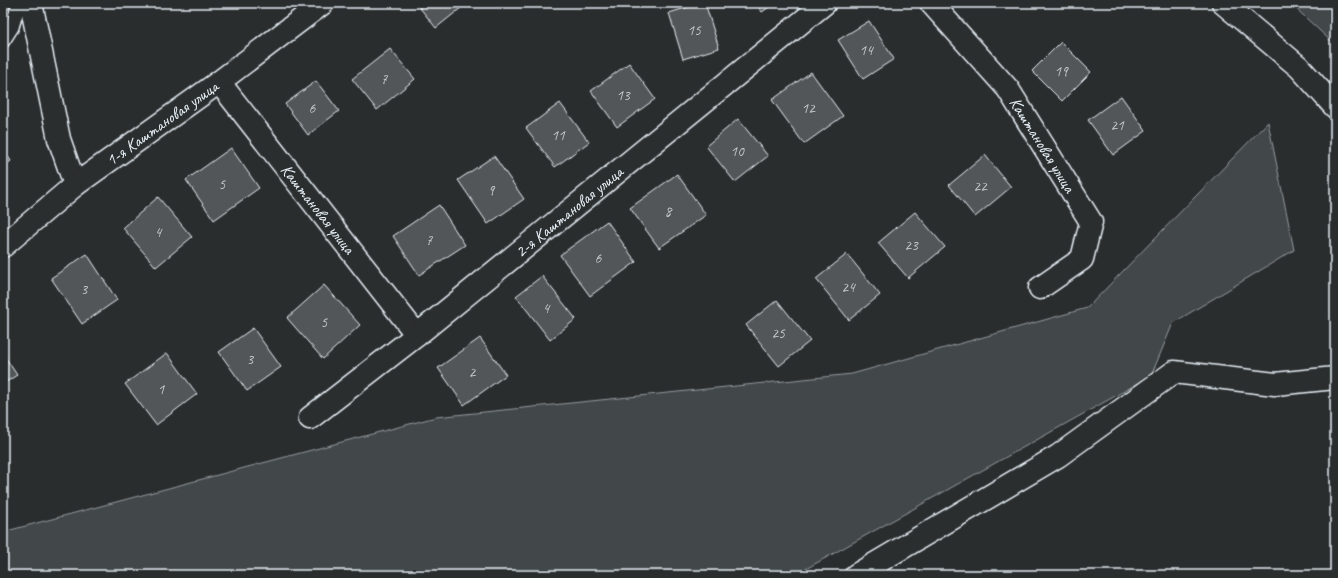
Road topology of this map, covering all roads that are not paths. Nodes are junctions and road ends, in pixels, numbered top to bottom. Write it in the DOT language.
graph roads {
  1 [pos="19,3"];
  2 [pos="31,3"];
  3 [pos="324,3"];
  4 [pos="825,3"];
  5 [pos="931,3"];
  6 [pos="1223,3"];
  7 [pos="3,41"];
  8 [pos="219,82"];
  9 [pos="1335,107"];
  10 [pos="75,186"];
  11 [pos="3,246"];
  12 [pos="1040,288"];
  13 [pos="417,335"];
  14 [pos="1335,378"];
  15 [pos="310,418"];
  16 [pos="856,575"];
  1 -- 7 [label="lane"];
  2 -- 10 [label="street"];
  3 -- 8 [label="street, 1-я Каштановая улица"];
  4 -- 13 [label="street, 2-я Каштановая улица"];
  5 -- 12 [label="street, Каштановая улица"];
  6 -- 9 [label="street"];
  8 -- 10 [label="street, 1-я Каштановая улица"];
  8 -- 13 [label="street, Каштановая улица"];
  10 -- 11 [label="street, 1-я Каштановая улица"];
  13 -- 15 [label="street, 2-я Каштановая улица"];
  14 -- 16 [label="street"];
}
